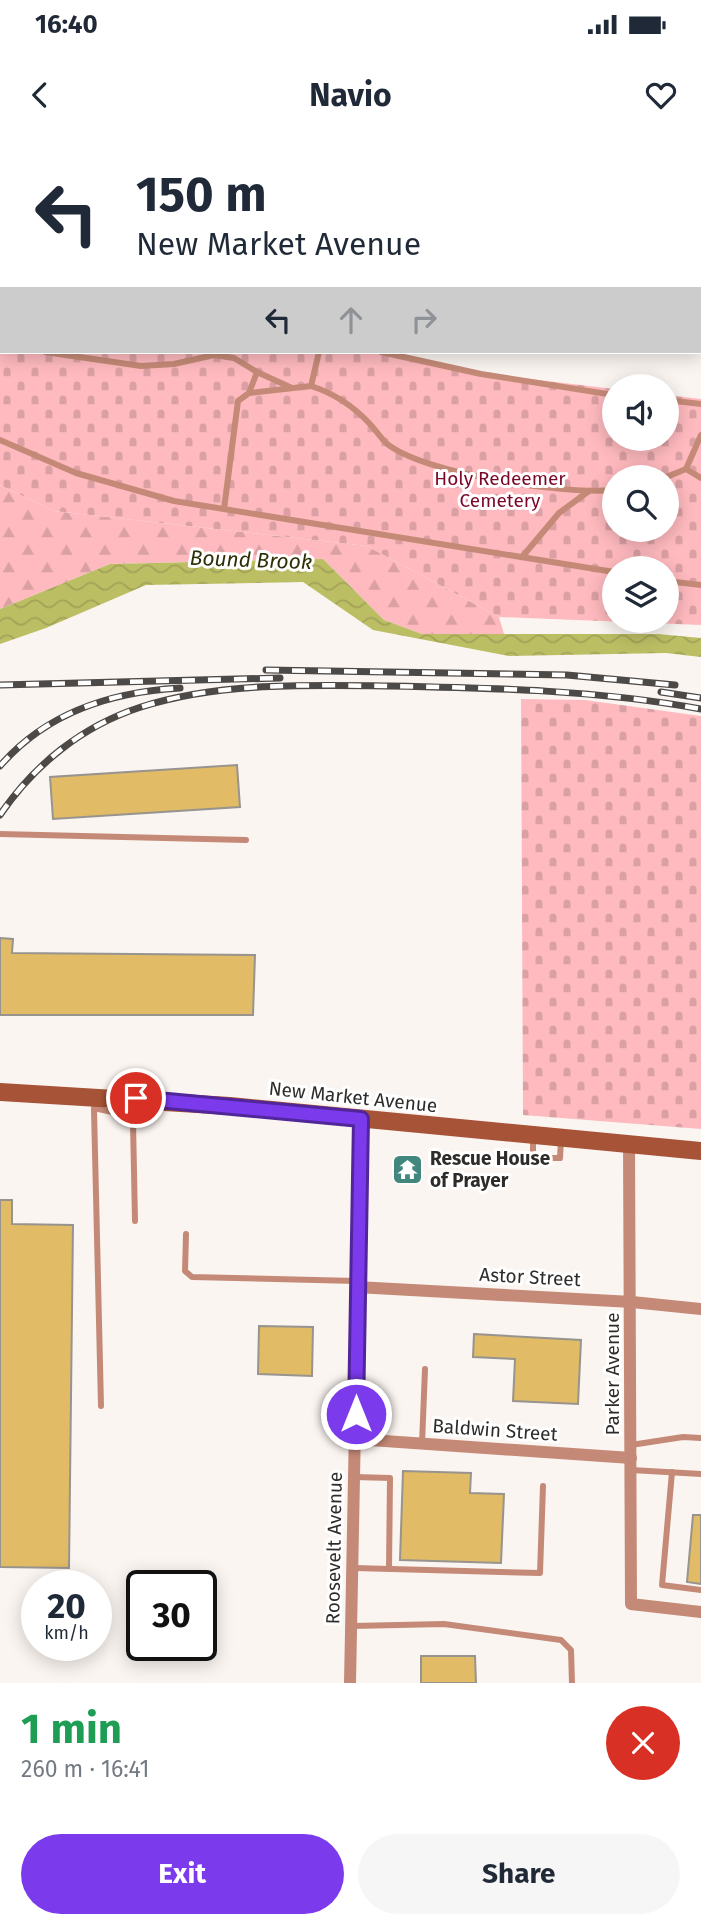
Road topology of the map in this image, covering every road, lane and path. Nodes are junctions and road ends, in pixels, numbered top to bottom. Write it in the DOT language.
graph roads {
  1 [pos="59,354"];
  2 [pos="319,354"];
  3 [pos="390,354"];
  4 [pos="257,372"];
  5 [pos="311,386"];
  6 [pos="293,388"];
  7 [pos="249,393"];
  8 [pos="602,393"];
  9 [pos="679,401"];
  10 [pos="701,404"];
  11 [pos="701,435"];
  12 [pos="0,440"];
  13 [pos="686,469"];
  14 [pos="679,472"];
  15 [pos="701,478"];
  16 [pos="602,490"];
  17 [pos="589,491"];
  18 [pos="224,509"];
  19 [pos="522,557"];
  20 [pos="602,570"];
  21 [pos="679,582"];
  22 [pos="701,585"];
  23 [pos="0,834"];
  24 [pos="246,839"];
  25 [pos="0,1092"];
  26 [pos="94,1103"];
  27 [pos="361,1119"];
  28 [pos="629,1144"];
  29 [pos="701,1151"];
  30 [pos="135,1221"];
  31 [pos="186,1234"];
  32 [pos="356,1284"];
  33 [pos="632,1301"];
  34 [pos="701,1309"];
  35 [pos="425,1369"];
  36 [pos="101,1406"];
  37 [pos="701,1438"];
  38 [pos="356,1439"];
  39 [pos="422,1444"];
  40 [pos="631,1457"];
  41 [pos="672,1472"];
  42 [pos="701,1474"];
  43 [pos="355,1477"];
  44 [pos="542,1486"];
  45 [pos="354,1568"];
  46 [pos="389,1569"];
  47 [pos="701,1590"];
  48 [pos="701,1612"];
  49 [pos="352,1626"];
  50 [pos="351,1683"];
  51 [pos="572,1683"];
  1 -- 4 [label="lane"];
  2 -- 5 [label="lane"];
  3 -- 8 [label="lane"];
  4 -- 6 [label="lane"];
  4 -- 7 [label="lane"];
  5 -- 6 [label="lane"];
  5 -- 17 [label="lane"];
  6 -- 7 [label="lane"];
  7 -- 18 [label="lane"];
  9 -- 10 [label="lane"];
  11 -- 13 [label="lane"];
  12 -- 18 [label="lane"];
  13 -- 14 [label="lane"];
  13 -- 15 [label="lane"];
  16 -- 17 [label="lane"];
  17 -- 19 [label="lane"];
  18 -- 19 [label="lane"];
  19 -- 20 [label="lane"];
  21 -- 22 [label="lane"];
  23 -- 24 [label="lane"];
  25 -- 26 [label="main road, New Market Avenue"];
  26 -- 27 [label="main road, New Market Avenue"];
  26 -- 30 [label="lane"];
  26 -- 36 [label="lane"];
  27 -- 28 [label="main road, New Market Avenue"];
  27 -- 32 [label="street, Roosevelt Avenue"];
  28 -- 29 [label="main road, New Market Avenue"];
  28 -- 33 [label="street, Parker Avenue"];
  31 -- 32 [label="lane"];
  32 -- 33 [label="street, Astor Street"];
  32 -- 38 [label="street, Roosevelt Avenue"];
  33 -- 34 [label="street, Astor Street"];
  33 -- 40 [label="street, Parker Avenue"];
  35 -- 39 [label="lane"];
  37 -- 40 [label="lane"];
  38 -- 39 [label="street, Baldwin Street"];
  38 -- 43 [label="street, Roosevelt Avenue"];
  39 -- 40 [label="street, Baldwin Street"];
  40 -- 41 [label="lane"];
  40 -- 48 [label="street, Parker Avenue"];
  41 -- 42 [label="lane"];
  41 -- 47 [label="lane"];
  43 -- 45 [label="street, Roosevelt Avenue"];
  43 -- 46 [label="lane"];
  44 -- 46 [label="lane"];
  45 -- 46 [label="lane"];
  45 -- 49 [label="street, Roosevelt Avenue"];
  49 -- 50 [label="street, Roosevelt Avenue"];
  49 -- 51 [label="lane"];
}
